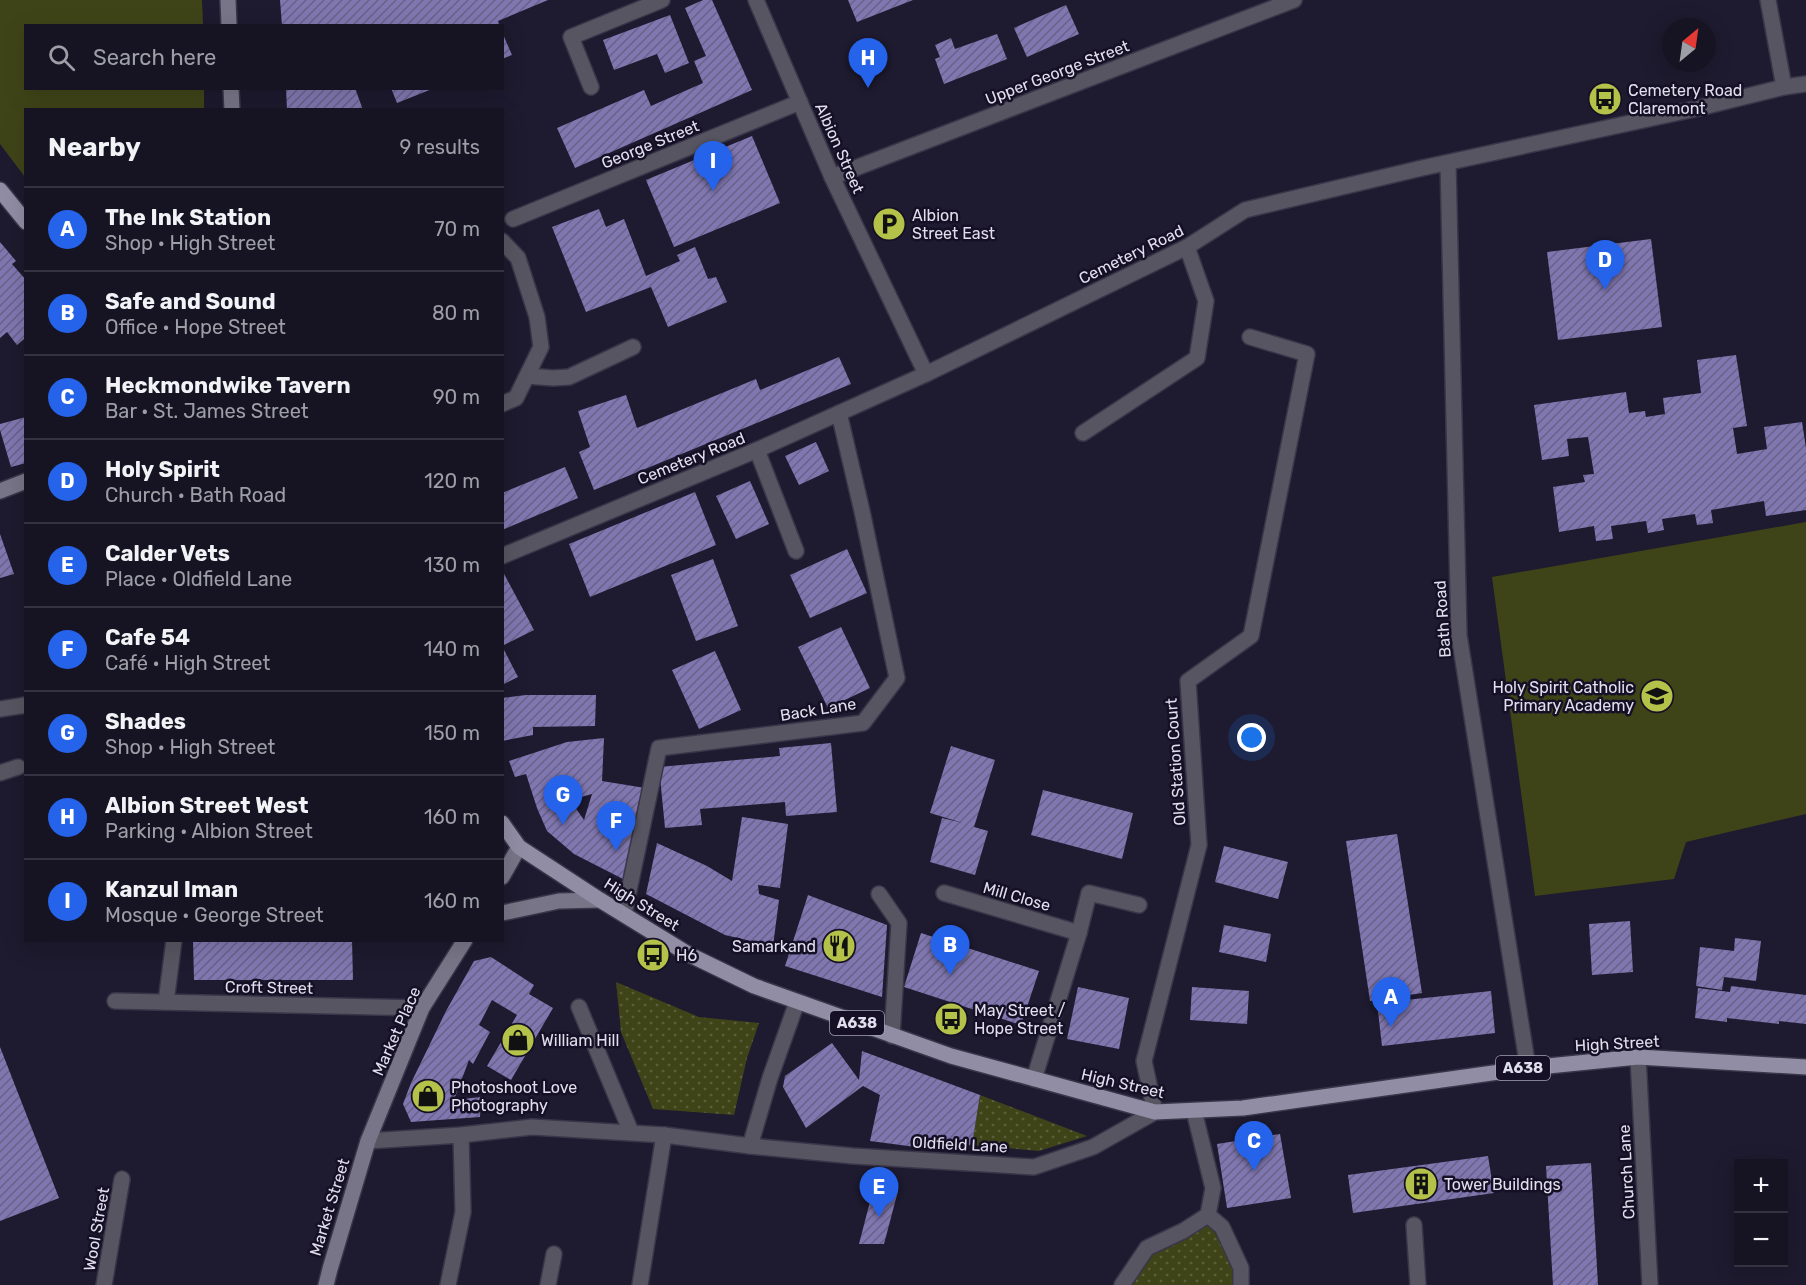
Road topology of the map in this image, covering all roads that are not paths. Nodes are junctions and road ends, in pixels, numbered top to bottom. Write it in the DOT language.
graph roads {
  1 [pos="228,0"];
  2 [pos="662,0"];
  3 [pos="756,0"];
  4 [pos="1294,0"];
  5 [pos="1768,0"];
  6 [pos="229,24"];
  7 [pos="1806,84"];
  8 [pos="591,87"];
  9 [pos="1784,87"];
  10 [pos="231,90"];
  11 [pos="800,102"];
  12 [pos="232,108"];
  13 [pos="1448,163"];
  14 [pos="832,177"];
  15 [pos="0,190"];
  16 [pos="513,219"];
  17 [pos="24,220"];
  18 [pos="504,243"];
  19 [pos="1187,248"];
  20 [pos="1251,337"];
  21 [pos="633,347"];
  22 [pos="926,374"];
  23 [pos="527,376"];
  24 [pos="504,403"];
  25 [pos="839,413"];
  26 [pos="1083,433"];
  27 [pos="757,450"];
  28 [pos="24,482"];
  29 [pos="0,490"];
  30 [pos="796,551"];
  31 [pos="504,555"];
  32 [pos="24,705"];
  33 [pos="0,709"];
  34 [pos="18,767"];
  35 [pos="0,773"];
  36 [pos="504,826"];
  37 [pos="519,847"];
  38 [pos="504,873"];
  39 [pos="944,893"];
  40 [pos="879,894"];
  41 [pos="600,900"];
  42 [pos="1139,905"];
  43 [pos="504,913"];
  44 [pos="624,914"];
  45 [pos="1079,933"];
  46 [pos="174,942"];
  47 [pos="464,942"];
  48 [pos="115,1001"];
  49 [pos="166,1002"];
  50 [pos="797,1002"];
  51 [pos="579,1007"];
  52 [pos="422,1008"];
  53 [pos="892,1035"];
  54 [pos="1638,1057"];
  55 [pos="1806,1067"];
  56 [pos="1527,1068"];
  57 [pos="1034,1079"];
  58 [pos="1194,1111"];
  59 [pos="1155,1112"];
  60 [pos="631,1132"];
  61 [pos="461,1135"];
  62 [pos="664,1135"];
  63 [pos="368,1141"];
  64 [pos="750,1146"];
  65 [pos="122,1179"];
  66 [pos="1208,1215"];
  67 [pos="1414,1225"];
  68 [pos="554,1254"];
  69 [pos="104,1285"];
  70 [pos="326,1285"];
  71 [pos="448,1285"];
  72 [pos="548,1285"];
  73 [pos="640,1285"];
  74 [pos="1122,1285"];
  75 [pos="1241,1285"];
  76 [pos="1418,1285"];
  77 [pos="1650,1285"];
  1 -- 6 [label="main road"];
  2 -- 8 [label="street"];
  3 -- 11 [label="street, Albion Street"];
  4 -- 14 [label="street, Upper George Street"];
  5 -- 9 [label="street"];
  7 -- 9 [label="street, Cemetery Road"];
  9 -- 13 [label="street, Cemetery Road"];
  10 -- 12 [label="main road"];
  11 -- 14 [label="street, Albion Street"];
  11 -- 16 [label="street, George Street"];
  13 -- 19 [label="street, Cemetery Road"];
  13 -- 56 [label="street, Bath Road"];
  14 -- 22 [label="street, Albion Street"];
  15 -- 17 [label="main road"];
  18 -- 23 [label="street"];
  19 -- 22 [label="street, Cemetery Road"];
  19 -- 26 [label="street"];
  20 -- 59 [label="street, Old Station Court"];
  21 -- 23 [label="street"];
  22 -- 25 [label="street, Cemetery Road"];
  23 -- 24 [label="street"];
  25 -- 27 [label="street, Cemetery Road"];
  25 -- 44 [label="street, Back Lane"];
  27 -- 30 [label="street"];
  27 -- 31 [label="street, Cemetery Road"];
  28 -- 29 [label="main road"];
  32 -- 33 [label="street"];
  34 -- 35 [label="street"];
  36 -- 37 [label="main road, A638"];
  37 -- 38 [label="main road"];
  37 -- 41 [label="main road, High Street / A638"];
  39 -- 45 [label="street, Mill Close"];
  40 -- 53 [label="street"];
  41 -- 43 [label="main road"];
  41 -- 44 [label="main road, High Street / A638"];
  42 -- 45 [label="street"];
  44 -- 50 [label="main road, High Street / A638"];
  45 -- 57 [label="street"];
  46 -- 49 [label="street"];
  47 -- 52 [label="main road, Market Place"];
  48 -- 49 [label="street, Croft Street"];
  49 -- 52 [label="street, Croft Street"];
  50 -- 53 [label="main road, High Street / A638"];
  50 -- 64 [label="street"];
  51 -- 60 [label="street"];
  52 -- 63 [label="main road, Market Place"];
  53 -- 57 [label="main road, High Street / A638"];
  54 -- 55 [label="main road, High Street / A638"];
  54 -- 56 [label="main road, High Street / A638"];
  54 -- 77 [label="street, Church Lane"];
  56 -- 58 [label="main road, High Street / A638"];
  57 -- 59 [label="main road, High Street / A638"];
  58 -- 59 [label="main road, High Street / A638"];
  58 -- 66 [label="street"];
  59 -- 64 [label="street, Oldfield Lane"];
  60 -- 61 [label="street, Oldfield Lane"];
  60 -- 62 [label="street, Oldfield Lane"];
  61 -- 63 [label="street, Oldfield Lane"];
  61 -- 71 [label="street"];
  62 -- 64 [label="street, Oldfield Lane"];
  62 -- 73 [label="street"];
  63 -- 70 [label="main road, Market Street"];
  65 -- 69 [label="street, Wool Street"];
  66 -- 74 [label="street"];
  66 -- 75 [label="street"];
  67 -- 76 [label="street"];
  68 -- 72 [label="street"];
}
